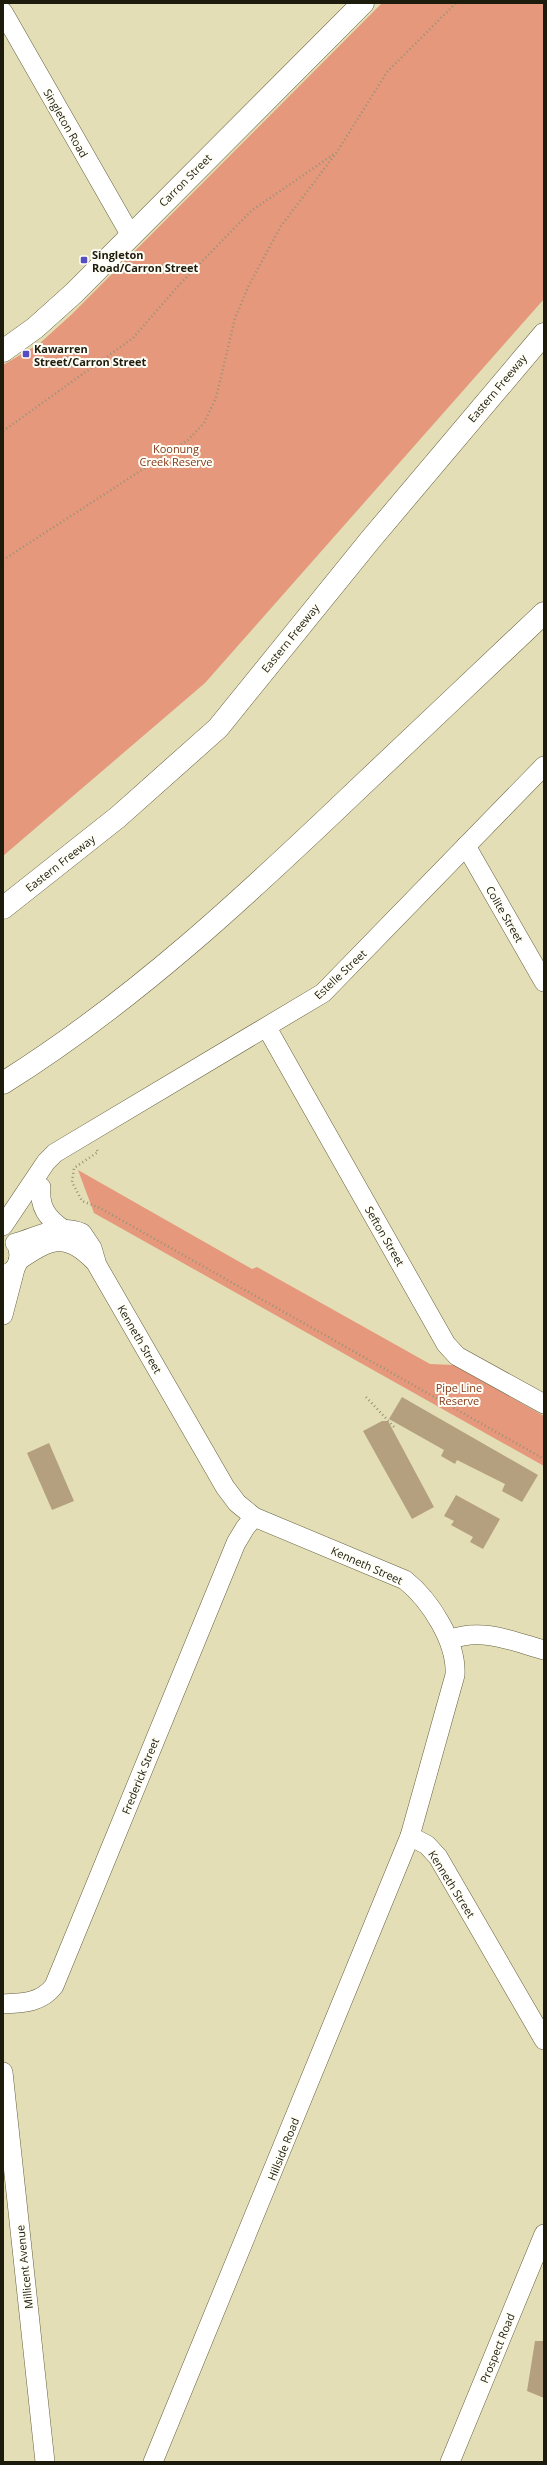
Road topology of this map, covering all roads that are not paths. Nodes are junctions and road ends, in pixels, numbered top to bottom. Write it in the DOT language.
graph roads {
  1 [pos="363,3"];
  2 [pos="3,12"];
  3 [pos="130,234"];
  4 [pos="544,334"];
  5 [pos="3,351"];
  6 [pos="544,613"];
  7 [pos="544,766"];
  8 [pos="466,846"];
  9 [pos="3,908"];
  10 [pos="544,982"];
  11 [pos="266,1028"];
  12 [pos="3,1083"];
  13 [pos="80,1137"];
  14 [pos="40,1187"];
  15 [pos="63,1229"];
  16 [pos="8,1236"];
  17 [pos="97,1265"];
  18 [pos="12,1268"];
  19 [pos="3,1315"];
  20 [pos="544,1404"];
  21 [pos="254,1517"];
  22 [pos="449,1640"];
  23 [pos="544,1650"];
  24 [pos="410,1836"];
  25 [pos="3,2004"];
  26 [pos="544,2040"];
  27 [pos="3,2072"];
  28 [pos="10,2193"];
  29 [pos="544,2234"];
  30 [pos="45,2462"];
  31 [pos="153,2462"];
  32 [pos="450,2462"];
  1 -- 3 [label="main road, Carron Street"];
  2 -- 3 [label="street, Singleton Road"];
  3 -- 5 [label="main road, Carron Street"];
  4 -- 9 [label="main road, Eastern Freeway"];
  6 -- 12 [label="main road"];
  7 -- 8 [label="street, Estelle Street"];
  8 -- 10 [label="street, Colite Street"];
  8 -- 11 [label="street, Estelle Street"];
  11 -- 13 [label="street, Estelle Street"];
  11 -- 20 [label="street, Sefton Street"];
  13 -- 14 [label="street, Estelle Street"];
  13 -- 16 [label="street, Estelle Street"];
  14 -- 15 [label="street"];
  14 -- 16 [label="street, Estelle Street"];
  15 -- 16 [label="street, Kenneth Street"];
  15 -- 17 [label="street, Kenneth Street"];
  16 -- 18 [label="street"];
  17 -- 18 [label="street, Kenneth Street"];
  17 -- 21 [label="street, Kenneth Street"];
  18 -- 19 [label="street"];
  21 -- 22 [label="street, Kenneth Street"];
  21 -- 25 [label="street, Frederick Street"];
  22 -- 23 [label="street"];
  22 -- 24 [label="street, Kenneth Street"];
  24 -- 26 [label="street, Kenneth Street"];
  24 -- 31 [label="street, Hillside Road"];
  27 -- 28 [label="street, Millicent Avenue"];
  28 -- 30 [label="street, Millicent Avenue"];
  29 -- 32 [label="street, Prospect Road"];
}
